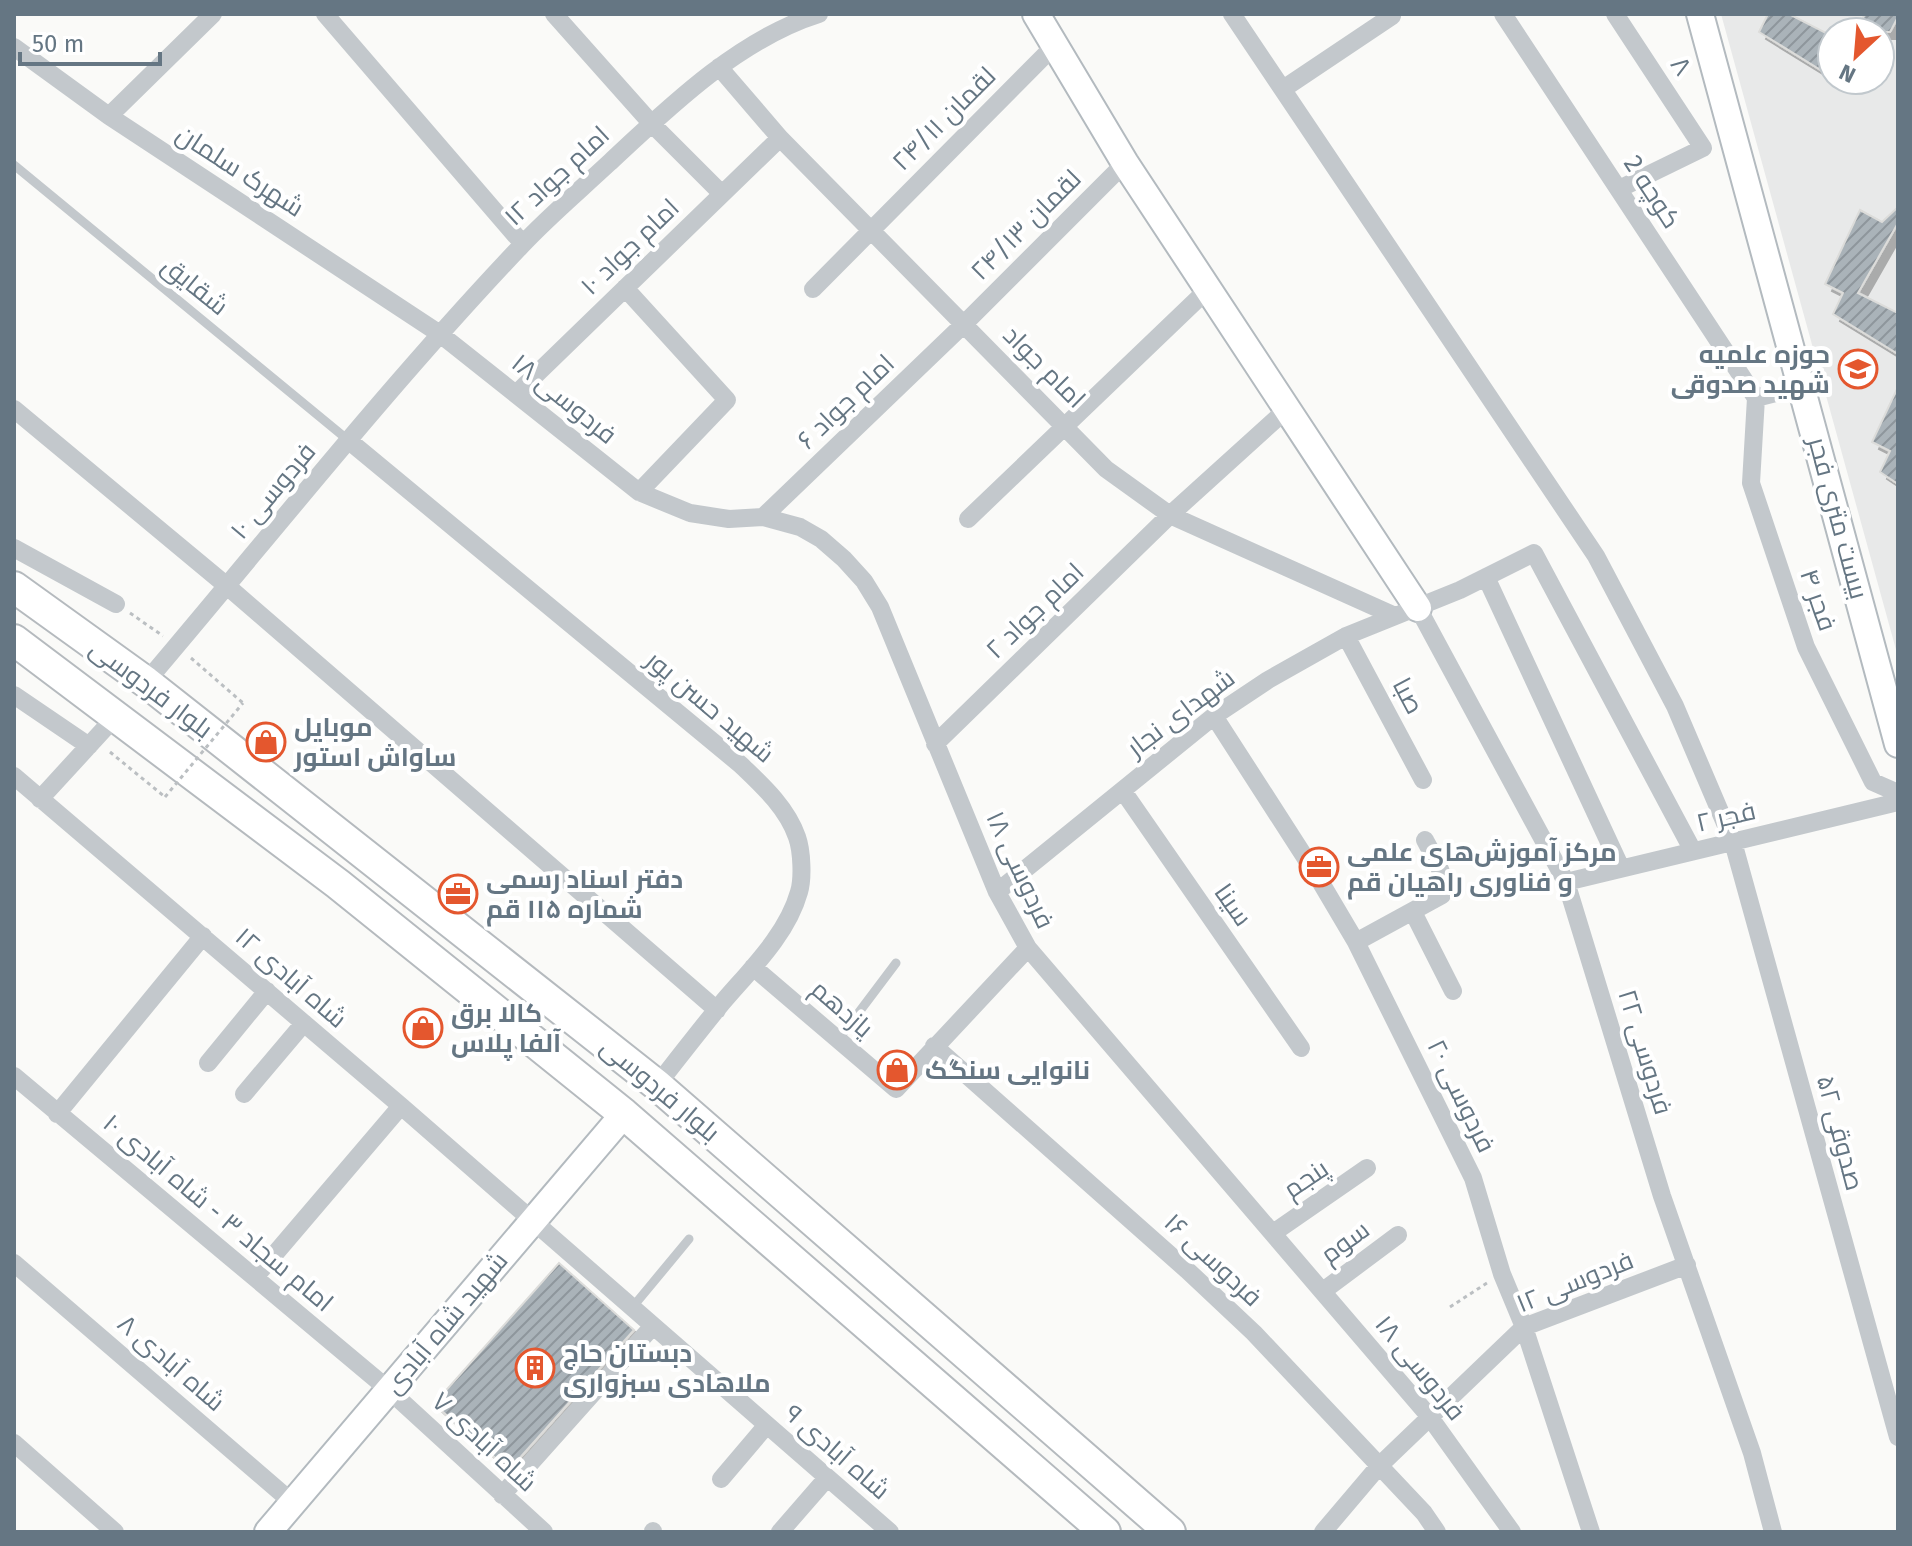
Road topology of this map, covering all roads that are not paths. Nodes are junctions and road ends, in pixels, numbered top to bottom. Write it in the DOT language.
graph roads {
  1 [pos="213,14"];
  2 [pos="325,14"];
  3 [pos="554,14"];
  4 [pos="819,14"];
  5 [pos="1036,14"];
  6 [pos="1232,14"];
  7 [pos="1503,14"];
  8 [pos="1615,14"];
  9 [pos="1700,14"];
  10 [pos="1392,16"];
  11 [pos="1054,46"];
  12 [pos="14,47"];
  13 [pos="719,67"];
  14 [pos="1283,89"];
  15 [pos="109,116"];
  16 [pos="651,123"];
  17 [pos="780,138"];
  18 [pos="1125,163"];
  19 [pos="14,165"];
  20 [pos="1619,189"];
  21 [pos="722,194"];
  22 [pos="871,230"];
  23 [pos="523,244"];
  24 [pos="625,288"];
  25 [pos="813,289"];
  26 [pos="1207,290"];
  27 [pos="964,324"];
  28 [pos="440,334"];
  29 [pos="1803,386"];
  30 [pos="517,393"];
  31 [pos="1756,398"];
  32 [pos="14,409"];
  33 [pos="1287,409"];
  34 [pos="1064,424"];
  35 [pos="348,440"];
  36 [pos="639,492"];
  37 [pos="1170,515"];
  38 [pos="763,517"];
  39 [pos="968,519"];
  40 [pos="14,548"];
  41 [pos="1486,577"];
  42 [pos="227,586"];
  43 [pos="14,587"];
  44 [pos="116,604"];
  45 [pos="1407,612"];
  46 [pos="1346,636"];
  47 [pos="14,640"];
  48 [pos="146,682"];
  49 [pos="14,695"];
  50 [pos="117,715"];
  51 [pos="1214,716"];
  52 [pos="91,743"];
  53 [pos="935,744"];
  54 [pos="1898,744"];
  55 [pos="14,776"];
  56 [pos="1423,780"];
  57 [pos="1123,791"];
  58 [pos="1898,793"];
  59 [pos="40,799"];
  60 [pos="1898,802"];
  61 [pos="1425,840"];
  62 [pos="1733,842"];
  63 [pos="1693,851"];
  64 [pos="1621,868"];
  65 [pos="1566,882"];
  66 [pos="997,892"];
  67 [pos="1413,912"];
  68 [pos="203,936"];
  69 [pos="1356,942"];
  70 [pos="1028,948"];
  71 [pos="896,963"];
  72 [pos="753,967"];
  73 [pos="267,991"];
  74 [pos="1453,991"];
  75 [pos="717,1010"];
  76 [pos="304,1023"];
  77 [pos="838,1040"];
  78 [pos="934,1046"];
  79 [pos="1301,1048"];
  80 [pos="208,1063"];
  81 [pos="14,1076"];
  82 [pos="657,1085"];
  83 [pos="244,1094"];
  84 [pos="401,1106"];
  85 [pos="57,1114"];
  86 [pos="624,1114"];
  87 [pos="1367,1168"];
  88 [pos="533,1220"];
  89 [pos="1273,1233"];
  90 [pos="1398,1235"];
  91 [pos="689,1239"];
  92 [pos="14,1263"];
  93 [pos="1687,1265"];
  94 [pos="256,1276"];
  95 [pos="1323,1291"];
  96 [pos="631,1309"];
  97 [pos="652,1327"];
  98 [pos="1524,1327"];
  99 [pos="389,1390"];
  100 [pos="1429,1416"];
  101 [pos="766,1426"];
  102 [pos="1898,1437"];
  103 [pos="14,1443"];
  104 [pos="1379,1466"];
  105 [pos="827,1478"];
  106 [pos="721,1479"];
  107 [pos="502,1495"];
  108 [pos="293,1503"];
  109 [pos="277,1529"];
  110 [pos="115,1532"];
  111 [pos="544,1532"];
  112 [pos="780,1532"];
  113 [pos="890,1532"];
  114 [pos="1105,1532"];
  115 [pos="1170,1532"];
  116 [pos="1323,1532"];
  117 [pos="1437,1532"];
  118 [pos="1512,1532"];
  119 [pos="1591,1532"];
  120 [pos="1773,1532"];
  1 -- 15 [label="street"];
  2 -- 23 [label="street"];
  3 -- 16 [label="street"];
  4 -- 13 [label="street, امام جواد ۱۲"];
  5 -- 11 [label="street"];
  6 -- 14 [label="street, صدوقی ۵۲"];
  7 -- 20 [label="street, کوچه 2"];
  8 -- 20 [label="street, ۸"];
  9 -- 29 [label="street, بیست متری فجر"];
  10 -- 14 [label="street"];
  11 -- 18 [label="street"];
  11 -- 22 [label="street, لقمان ۲۴/۱۱"];
  12 -- 15 [label="street, شهرک سلمان"];
  13 -- 16 [label="street, امام جواد ۱۲"];
  13 -- 17 [label="street, امام جواد"];
  14 -- 62 [label="street, صدوقی ۵۲"];
  15 -- 28 [label="street, شهرک سلمان"];
  16 -- 21 [label="street"];
  16 -- 23 [label="street, امام جواد ۱۲"];
  17 -- 21 [label="street, امام جواد ۱۰"];
  17 -- 22 [label="street, امام جواد"];
  18 -- 26 [label="street"];
  18 -- 27 [label="street, لقمان ۲۴/۱۳"];
  19 -- 35 [label="lane, شقایق"];
  20 -- 31 [label="street, کوچه 2"];
  21 -- 24 [label="street, امام جواد ۱۰"];
  22 -- 25 [label="street, لقمان ۲۴/۱۱"];
  22 -- 27 [label="street, امام جواد"];
  23 -- 28 [label="street, امام جواد ۱۲"];
  24 -- 30 [label="street, امام جواد ۱۰"];
  24 -- 36 [label="street"];
  26 -- 33 [label="street"];
  26 -- 34 [label="street"];
  27 -- 34 [label="street, امام جواد"];
  27 -- 38 [label="street, امام جواد ۶"];
  28 -- 30 [label="street, فردوسی ۱۸"];
  28 -- 35 [label="street, فردوسی ۱۰"];
  29 -- 31 [label="street"];
  29 -- 54 [label="street, بیست متری فجر"];
  30 -- 36 [label="street, فردوسی ۱۸"];
  31 -- 58 [label="street, فجر ۴"];
  32 -- 42 [label="street"];
  33 -- 37 [label="street, امام جواد ۲"];
  33 -- 45 [label="street"];
  34 -- 37 [label="street, امام جواد"];
  34 -- 39 [label="street"];
  35 -- 42 [label="street, فردوسی ۱۰"];
  35 -- 72 [label="street, شهید حسن پور"];
  36 -- 38 [label="street, فردوسی ۱۸"];
  37 -- 45 [label="street, امام جواد"];
  37 -- 53 [label="street, امام جواد ۲"];
  38 -- 53 [label="street, فردوسی ۱۸"];
  40 -- 44 [label="street"];
  41 -- 45 [label="street, شهدای نجار"];
  41 -- 63 [label="street, شهدای نجار"];
  41 -- 64 [label="street"];
  42 -- 48 [label="street, فردوسی ۱۰"];
  42 -- 75 [label="street"];
  43 -- 48 [label="main road, بلوار فردوسی"];
  45 -- 46 [label="street, شهدای نجار"];
  45 -- 65 [label="street, فردوسی ۲۲"];
  46 -- 51 [label="street, شهدای نجار"];
  46 -- 56 [label="street, صبا"];
  47 -- 50 [label="main road, بلوار فردوسی"];
  48 -- 82 [label="main road, بلوار فردوسی"];
  49 -- 52 [label="street"];
  50 -- 52 [label="street"];
  50 -- 86 [label="main road, بلوار فردوسی"];
  51 -- 57 [label="street, شهدای نجار"];
  51 -- 69 [label="street, فردوسی ۲۰"];
  52 -- 59 [label="street"];
  53 -- 66 [label="street, فردوسی ۱۸"];
  55 -- 59 [label="street, شاه آبادی ۱۲"];
  57 -- 66 [label="street, شهدای نجار"];
  57 -- 79 [label="street, سینا"];
  59 -- 68 [label="street, شاه آبادی ۱۲"];
  60 -- 62 [label="street, فجر ۲"];
  61 -- 67 [label="street"];
  62 -- 63 [label="street, فجر ۲"];
  62 -- 102 [label="street, صدوقی ۵۲"];
  63 -- 64 [label="street, فجر ۲"];
  64 -- 65 [label="street, فجر ۲"];
  65 -- 93 [label="street, فردوسی ۲۲"];
  66 -- 70 [label="street, فردوسی ۱۸"];
  67 -- 69 [label="street"];
  67 -- 74 [label="street"];
  68 -- 73 [label="street, شاه آبادی ۱۲"];
  68 -- 85 [label="street"];
  69 -- 98 [label="street, فردوسی ۲۰"];
  70 -- 78 [label="street, یازدهم"];
  70 -- 89 [label="street, فردوسی ۱۸"];
  71 -- 77 [label="lane"];
  72 -- 75 [label="street, شهید حسن پور"];
  72 -- 77 [label="street, یازدهم"];
  73 -- 76 [label="street, شاه آبادی ۱۲"];
  73 -- 80 [label="street"];
  75 -- 82 [label="street, شهید حسن پور"];
  76 -- 83 [label="street"];
  76 -- 84 [label="street, شاه آبادی ۱۲"];
  77 -- 78 [label="street, یازدهم"];
  78 -- 104 [label="street, فردوسی ۱۶"];
  81 -- 85 [label="street, امام سجاد ۳ - شاه آبادی ۱۰"];
  82 -- 115 [label="main road, بلوار فردوسی"];
  84 -- 88 [label="street, شاه آبادی ۱۲"];
  84 -- 94 [label="street"];
  85 -- 94 [label="street, امام سجاد ۳ - شاه آبادی ۱۰"];
  86 -- 88 [label="street, شهید شاه آبادی"];
  86 -- 114 [label="main road, بلوار فردوسی"];
  87 -- 89 [label="street, پنجم"];
  88 -- 96 [label="street, شاه آبادی ۹"];
  88 -- 99 [label="street, شهید شاه آبادی"];
  89 -- 95 [label="street, فردوسی ۱۸"];
  90 -- 95 [label="street, سوم"];
  91 -- 96 [label="lane"];
  92 -- 108 [label="street, شاه آبادی ۸"];
  93 -- 98 [label="street, فردوسی ۱۲"];
  93 -- 120 [label="street, فردوسی ۲۲"];
  94 -- 99 [label="street, امام سجاد ۳ - شاه آبادی ۱۰"];
  95 -- 100 [label="street, فردوسی ۱۸"];
  96 -- 97 [label="street, شاه آبادی ۹"];
  97 -- 101 [label="street, شاه آبادی ۹"];
  97 -- 107 [label="street"];
  98 -- 100 [label="street, فردوسی ۱۲"];
  98 -- 119 [label="street, فردوسی ۲۰"];
  99 -- 107 [label="street, شاه آبادی ۷"];
  99 -- 108 [label="street, شهید شاه آبادی"];
  100 -- 104 [label="street, فردوسی ۱۲"];
  100 -- 118 [label="street, فردوسی ۱۸"];
  101 -- 105 [label="street, شاه آبادی ۹"];
  101 -- 106 [label="street"];
  103 -- 110 [label="street"];
  104 -- 116 [label="street, فردوسی ۱۲"];
  104 -- 117 [label="street, فردوسی ۱۶"];
  105 -- 112 [label="street"];
  105 -- 113 [label="street, شاه آبادی ۹"];
  107 -- 111 [label="street, شاه آبادی ۷"];
  108 -- 109 [label="street, شهید شاه آبادی"];
}
